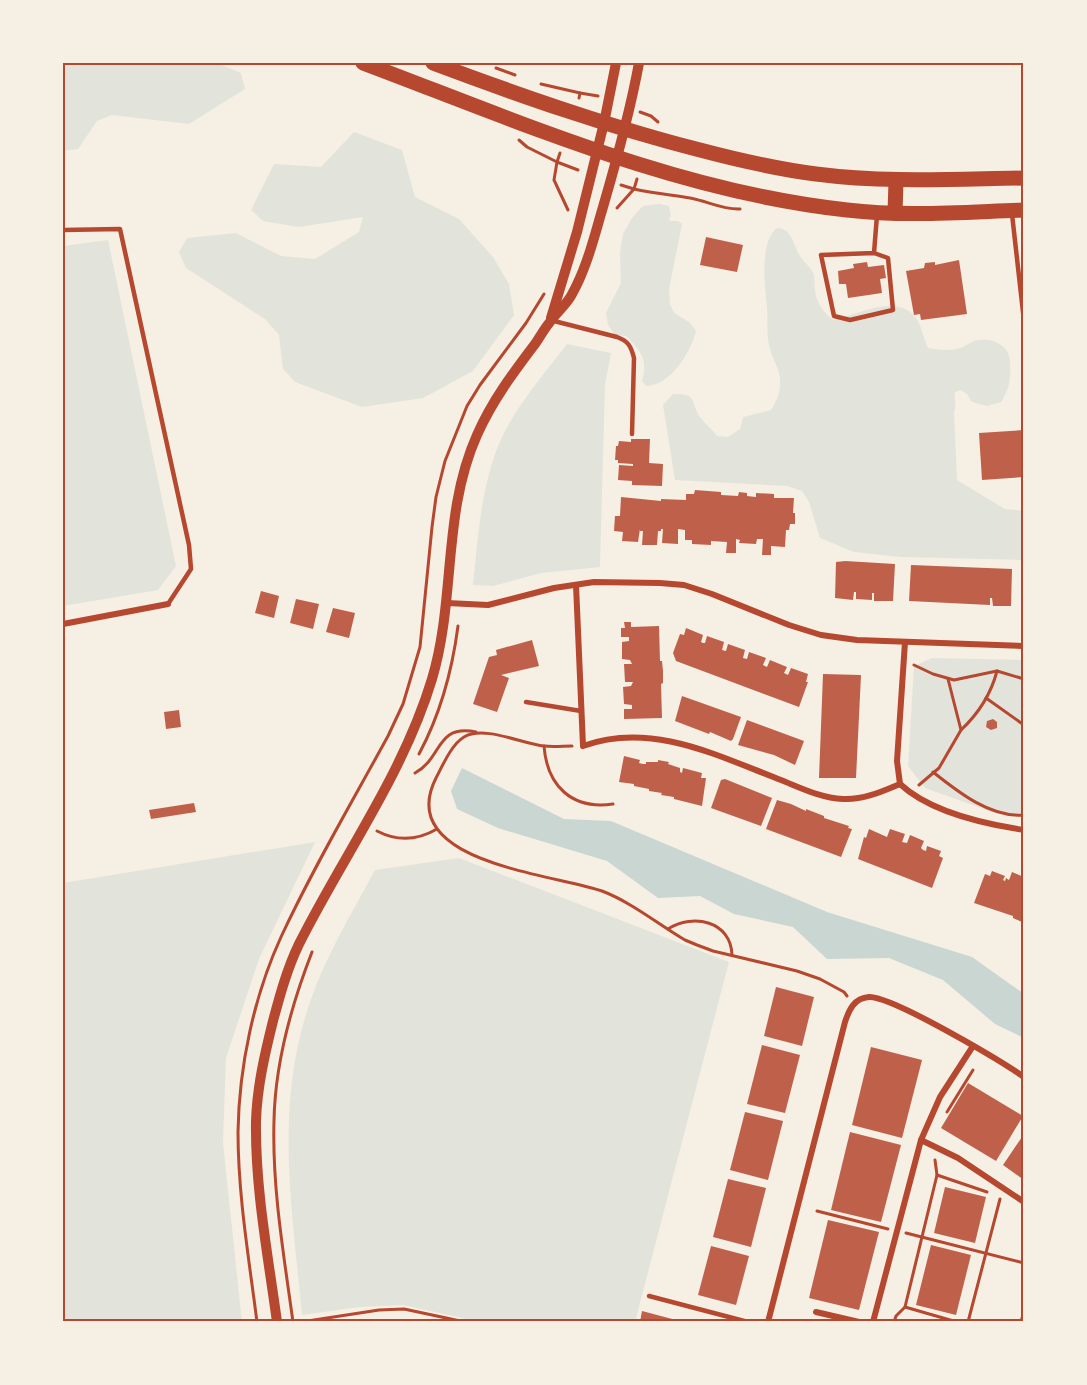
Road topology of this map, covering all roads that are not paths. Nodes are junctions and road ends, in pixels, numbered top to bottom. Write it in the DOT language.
graph roads {
  1 [pos="363,63"];
  2 [pos="433,63"];
  3 [pos="616,63"];
  4 [pos="639,63"];
  5 [pos="604,123"];
  6 [pos="626,129"];
  7 [pos="597,152"];
  8 [pos="618,159"];
  9 [pos="1024,178"];
  10 [pos="896,181"];
  11 [pos="1018,211"];
  12 [pos="877,213"];
  13 [pos="895,213"];
  14 [pos="63,230"];
  15 [pos="874,253"];
  16 [pos="551,320"];
  17 [pos="1024,321"];
  18 [pos="632,434"];
  19 [pos="576,585"];
  20 [pos="447,603"];
  21 [pos="168,604"];
  22 [pos="63,624"];
  23 [pos="905,642"];
  24 [pos="1024,646"];
  25 [pos="526,702"];
  26 [pos="581,711"];
  27 [pos="900,784"];
  28 [pos="1024,830"];
  29 [pos="973,1046"];
  30 [pos="1024,1077"];
  31 [pos="921,1140"];
  32 [pos="1024,1202"];
  33 [pos="650,1296"];
  34 [pos="816,1312"];
  35 [pos="277,1322"];
  36 [pos="748,1322"];
  37 [pos="768,1322"];
  38 [pos="859,1322"];
  39 [pos="873,1322"];
  1 -- 7 [label="main road"];
  2 -- 5 [label="main road"];
  3 -- 5 [label="street"];
  4 -- 6 [label="street"];
  5 -- 6 [label="main road"];
  5 -- 7 [label="street"];
  6 -- 8 [label="street"];
  6 -- 10 [label="main road"];
  7 -- 8 [label="main road"];
  7 -- 16 [label="street"];
  8 -- 12 [label="main road"];
  8 -- 16 [label="street"];
  9 -- 10 [label="main road"];
  10 -- 13 [label="main road"];
  11 -- 13 [label="main road"];
  11 -- 17 [label="lane"];
  12 -- 13 [label="main road"];
  12 -- 15 [label="lane"];
  14 -- 21 [label="lane"];
  15 -- 15 [label="lane"];
  16 -- 18 [label="lane"];
  16 -- 20 [label="street"];
  19 -- 20 [label="street"];
  19 -- 23 [label="street"];
  19 -- 26 [label="street"];
  20 -- 35 [label="street"];
  21 -- 22 [label="street"];
  23 -- 24 [label="street"];
  23 -- 27 [label="street"];
  25 -- 26 [label="lane"];
  26 -- 27 [label="street"];
  27 -- 28 [label="street"];
  29 -- 30 [label="street"];
  29 -- 31 [label="street"];
  29 -- 37 [label="street"];
  31 -- 32 [label="street"];
  31 -- 39 [label="street"];
  33 -- 36 [label="lane"];
  34 -- 38 [label="street"];
}
